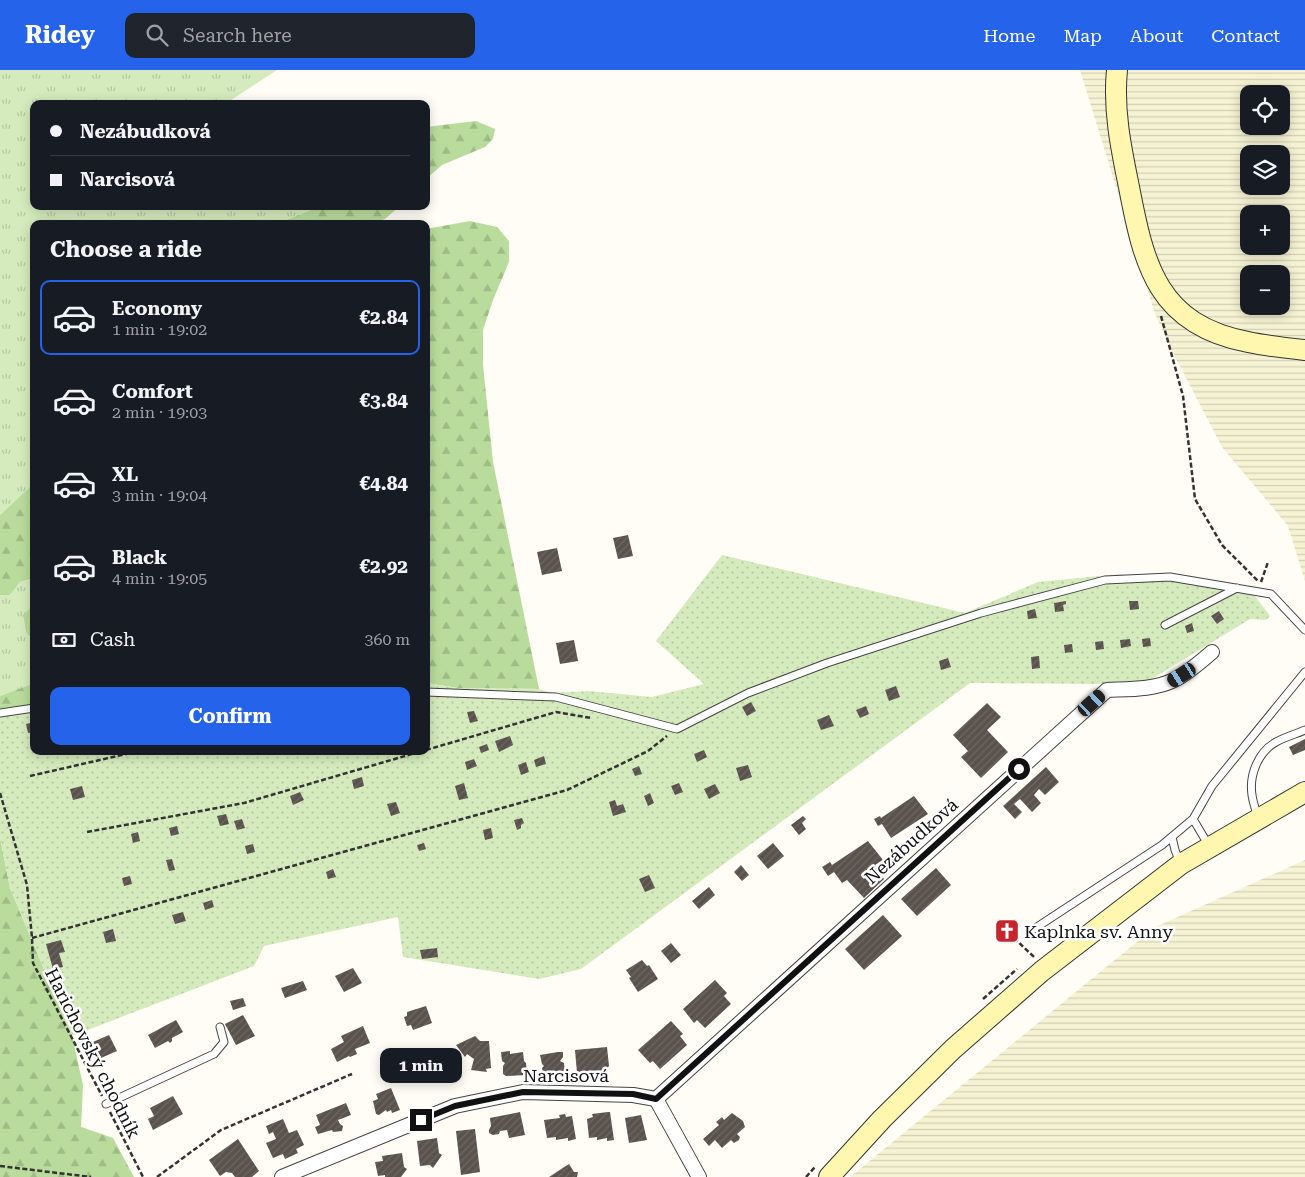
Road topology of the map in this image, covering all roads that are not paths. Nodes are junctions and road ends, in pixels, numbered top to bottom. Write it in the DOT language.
graph roads {
  1 [pos="1116,70"];
  2 [pos="1305,350"];
  3 [pos="1237,588"];
  4 [pos="1165,625"];
  5 [pos="1305,630"];
  6 [pos="1212,652"];
  7 [pos="1305,672"];
  8 [pos="430,692"];
  9 [pos="30,709"];
  10 [pos="0,713"];
  11 [pos="1305,730"];
  12 [pos="1305,792"];
  13 [pos="1193,819"];
  14 [pos="1258,819"];
  15 [pos="1172,837"];
  16 [pos="1210,848"];
  17 [pos="1181,864"];
  18 [pos="1034,929"];
  19 [pos="220,1027"];
  20 [pos="656,1099"];
  21 [pos="106,1104"];
  22 [pos="282,1177"];
  23 [pos="699,1177"];
  24 [pos="829,1177"];
  1 -- 2 [label="main road"];
  3 -- 4 [label="lane"];
  3 -- 5 [label="lane"];
  3 -- 8 [label="lane"];
  6 -- 20 [label="street, Nezábudková"];
  7 -- 13 [label="lane"];
  9 -- 10 [label="lane"];
  11 -- 14 [label="lane"];
  12 -- 14 [label="main road"];
  13 -- 15 [label="lane"];
  13 -- 16 [label="lane"];
  14 -- 16 [label="main road"];
  15 -- 17 [label="lane"];
  15 -- 18 [label="lane"];
  16 -- 17 [label="main road"];
  17 -- 24 [label="main road"];
  19 -- 21 [label="lane"];
  20 -- 22 [label="street, Narcisová"];
  20 -- 23 [label="street"];
}
